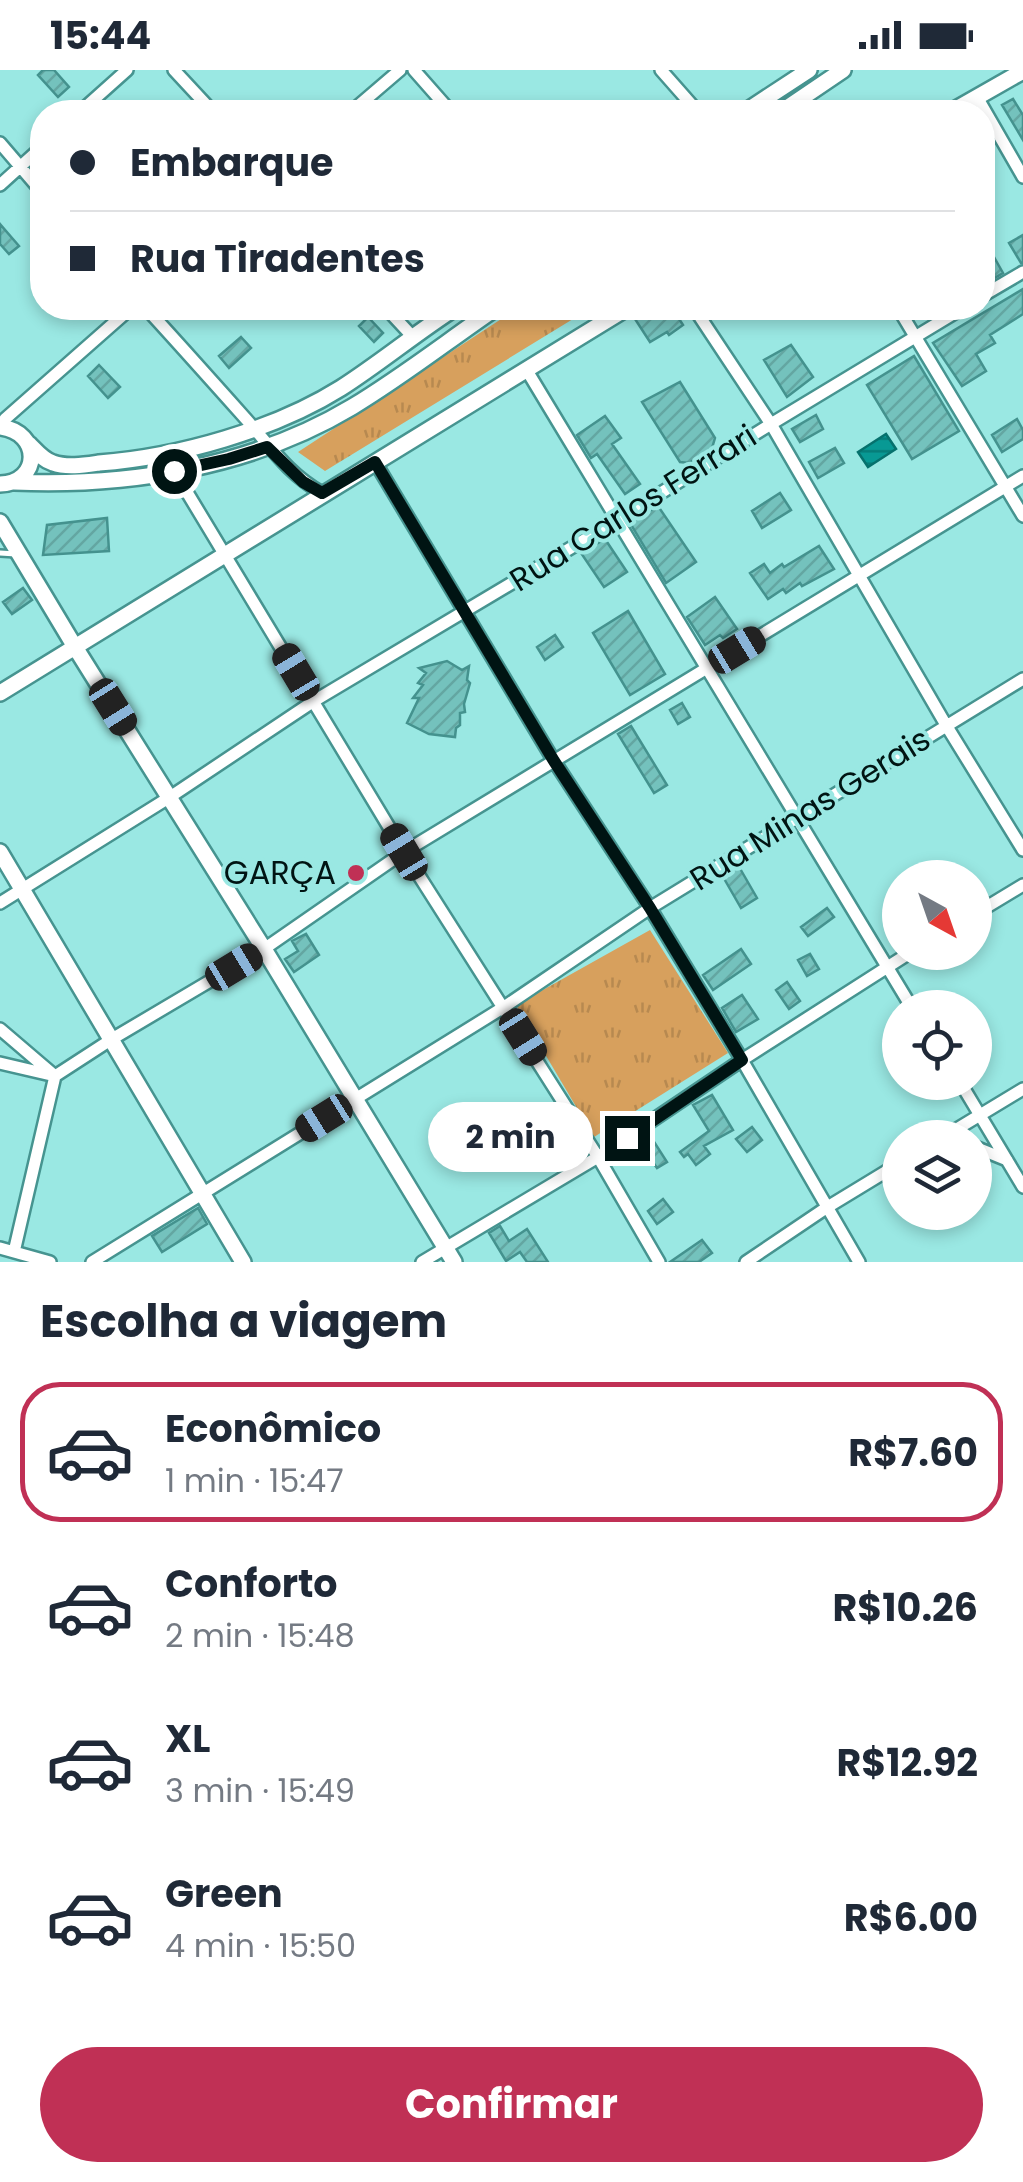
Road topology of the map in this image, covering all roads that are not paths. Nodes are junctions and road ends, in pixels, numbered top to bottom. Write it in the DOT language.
graph roads {
  1 [pos="127,70"];
  2 [pos="174,70"];
  3 [pos="400,70"];
  4 [pos="414,70"];
  5 [pos="809,70"];
  6 [pos="843,70"];
  7 [pos="1011,70"];
  8 [pos="1023,70"];
  9 [pos="666,72"];
  10 [pos="981,95"];
  11 [pos="93,100"];
  12 [pos="201,100"];
  13 [pos="365,100"];
  14 [pos="441,100"];
  15 [pos="688,100"];
  16 [pos="763,100"];
  17 [pos="799,100"];
  18 [pos="972,100"];
  19 [pos="984,100"];
  20 [pos="995,122"];
  21 [pos="0,143"];
  22 [pos="30,158"];
  23 [pos="20,167"];
  24 [pos="1023,177"];
  25 [pos="30,178"];
  26 [pos="0,185"];
  27 [pos="1023,272"];
  28 [pos="995,288"];
  29 [pos="118,320"];
  30 [pos="157,320"];
  31 [pos="397,320"];
  32 [pos="436,320"];
  33 [pos="479,320"];
  34 [pos="607,320"];
  35 [pos="702,320"];
  36 [pos="906,320"];
  37 [pos="943,320"];
  38 [pos="412,336"];
  39 [pos="916,336"];
  40 [pos="526,369"];
  41 [pos="4,423"];
  42 [pos="771,424"];
  43 [pos="254,428"];
  44 [pos="29,444"];
  45 [pos="267,447"];
  46 [pos="165,453"];
  47 [pos="375,462"];
  48 [pos="174,471"];
  49 [pos="1023,476"];
  50 [pos="7,483"];
  51 [pos="1006,487"];
  52 [pos="322,493"];
  53 [pos="1023,516"];
  54 [pos="616,521"];
  55 [pos="2,527"];
  56 [pos="0,553"];
  57 [pos="19,554"];
  58 [pos="224,554"];
  59 [pos="858,576"];
  60 [pos="466,610"];
  61 [pos="75,647"];
  62 [pos="706,668"];
  63 [pos="1023,679"];
  64 [pos="0,693"];
  65 [pos="314,702"];
  66 [pos="946,725"];
  67 [pos="554,761"];
  68 [pos="170,798"];
  69 [pos="797,816"];
  70 [pos="1023,850"];
  71 [pos="0,852"];
  72 [pos="404,852"];
  73 [pos="1023,884"];
  74 [pos="22,889"];
  75 [pos="992,903"];
  76 [pos="0,904"];
  77 [pos="650,908"];
  78 [pos="264,949"];
  79 [pos="882,959"];
  80 [pos="882,970"];
  81 [pos="504,1007"];
  82 [pos="0,1029"];
  83 [pos="112,1039"];
  84 [pos="742,1060"];
  85 [pos="0,1062"];
  86 [pos="55,1076"];
  87 [pos="1023,1088"];
  88 [pos="355,1099"];
  89 [pos="971,1100"];
  90 [pos="980,1115"];
  91 [pos="972,1120"];
  92 [pos="992,1154"];
  93 [pos="598,1158"];
  94 [pos="1007,1160"];
  95 [pos="882,1174"];
  96 [pos="1023,1187"];
  97 [pos="203,1192"];
  98 [pos="826,1208"];
  99 [pos="0,1248"];
  100 [pos="14,1252"];
  101 [pos="449,1255"];
  102 [pos="50,1262"];
  103 [pos="92,1262"];
  104 [pos="244,1262"];
  105 [pos="422,1262"];
  106 [pos="659,1262"];
  107 [pos="746,1262"];
  108 [pos="859,1262"];
  1 -- 11 [label="street"];
  2 -- 12 [label="street"];
  3 -- 13 [label="street"];
  4 -- 14 [label="street"];
  5 -- 16 [label="main road"];
  6 -- 17 [label="main road"];
  7 -- 10 [label="main road"];
  8 -- 10 [label="main road"];
  9 -- 15 [label="street"];
  10 -- 18 [label="main road"];
  10 -- 19 [label="street"];
  20 -- 24 [label="street"];
  21 -- 23 [label="street"];
  22 -- 23 [label="street"];
  23 -- 25 [label="street"];
  23 -- 26 [label="street"];
  27 -- 28 [label="street"];
  29 -- 41 [label="street"];
  30 -- 43 [label="street"];
  31 -- 38 [label="street"];
  32 -- 38 [label="main road"];
  33 -- 45 [label="main road"];
  34 -- 40 [label="main road"];
  35 -- 42 [label="street"];
  36 -- 39 [label="street"];
  37 -- 39 [label="street, Rua Carlos Ferrari"];
  38 -- 43 [label="main road"];
  39 -- 42 [label="street, Rua Carlos Ferrari"];
  39 -- 51 [label="street"];
  40 -- 47 [label="main road"];
  40 -- 54 [label="street"];
  41 -- 44 [label="main road"];
  42 -- 54 [label="street, Rua Carlos Ferrari"];
  42 -- 59 [label="street"];
  43 -- 45 [label="street"];
  43 -- 46 [label="main road"];
  44 -- 46 [label="main road"];
  44 -- 50 [label="main road"];
  45 -- 48 [label="main road"];
  45 -- 52 [label="street"];
  46 -- 48 [label="street"];
  47 -- 52 [label="main road"];
  47 -- 60 [label="street"];
  48 -- 50 [label="main road"];
  48 -- 58 [label="street"];
  49 -- 51 [label="street"];
  51 -- 53 [label="street"];
  51 -- 59 [label="street"];
  52 -- 58 [label="main road"];
  54 -- 60 [label="street, Rua Carlos Ferrari"];
  54 -- 62 [label="street"];
  55 -- 57 [label="main road"];
  56 -- 57 [label="lane"];
  57 -- 61 [label="main road"];
  58 -- 61 [label="main road"];
  58 -- 65 [label="street"];
  59 -- 62 [label="street"];
  59 -- 66 [label="street"];
  60 -- 65 [label="street, Rua Carlos Ferrari"];
  60 -- 67 [label="street"];
  61 -- 64 [label="main road"];
  61 -- 68 [label="main road"];
  62 -- 67 [label="street"];
  62 -- 69 [label="street"];
  63 -- 66 [label="street, Rua Minas Gerais"];
  65 -- 68 [label="street, Rua Carlos Ferrari"];
  65 -- 72 [label="street"];
  66 -- 69 [label="street, Rua Minas Gerais"];
  66 -- 70 [label="street"];
  67 -- 72 [label="street"];
  67 -- 77 [label="street"];
  68 -- 74 [label="street, Rua Carlos Ferrari"];
  68 -- 78 [label="main road"];
  69 -- 77 [label="street, Rua Minas Gerais"];
  69 -- 79 [label="street"];
  71 -- 74 [label="main road"];
  72 -- 78 [label="street"];
  72 -- 81 [label="street"];
  73 -- 75 [label="street"];
  74 -- 76 [label="street, Rua Carlos Ferrari"];
  74 -- 83 [label="main road"];
  77 -- 81 [label="street, Rua Minas Gerais"];
  77 -- 84 [label="street"];
  78 -- 83 [label="street"];
  78 -- 88 [label="main road"];
  80 -- 84 [label="street"];
  81 -- 88 [label="street, Rua Minas Gerais"];
  81 -- 93 [label="street"];
  82 -- 86 [label="street"];
  83 -- 86 [label="street"];
  83 -- 97 [label="main road"];
  84 -- 93 [label="street"];
  84 -- 98 [label="street"];
  85 -- 86 [label="street"];
  86 -- 100 [label="street"];
  87 -- 90 [label="street"];
  88 -- 97 [label="street, Rua Minas Gerais"];
  88 -- 101 [label="main road"];
  89 -- 90 [label="street"];
  90 -- 91 [label="street"];
  90 -- 94 [label="street"];
  92 -- 94 [label="street"];
  93 -- 101 [label="street"];
  93 -- 106 [label="street"];
  94 -- 96 [label="street"];
  95 -- 98 [label="street"];
  97 -- 103 [label="street, Rua Minas Gerais"];
  97 -- 104 [label="main road"];
  98 -- 107 [label="street"];
  98 -- 108 [label="street"];
  99 -- 100 [label="street"];
  100 -- 102 [label="street"];
  101 -- 105 [label="street"];
}
